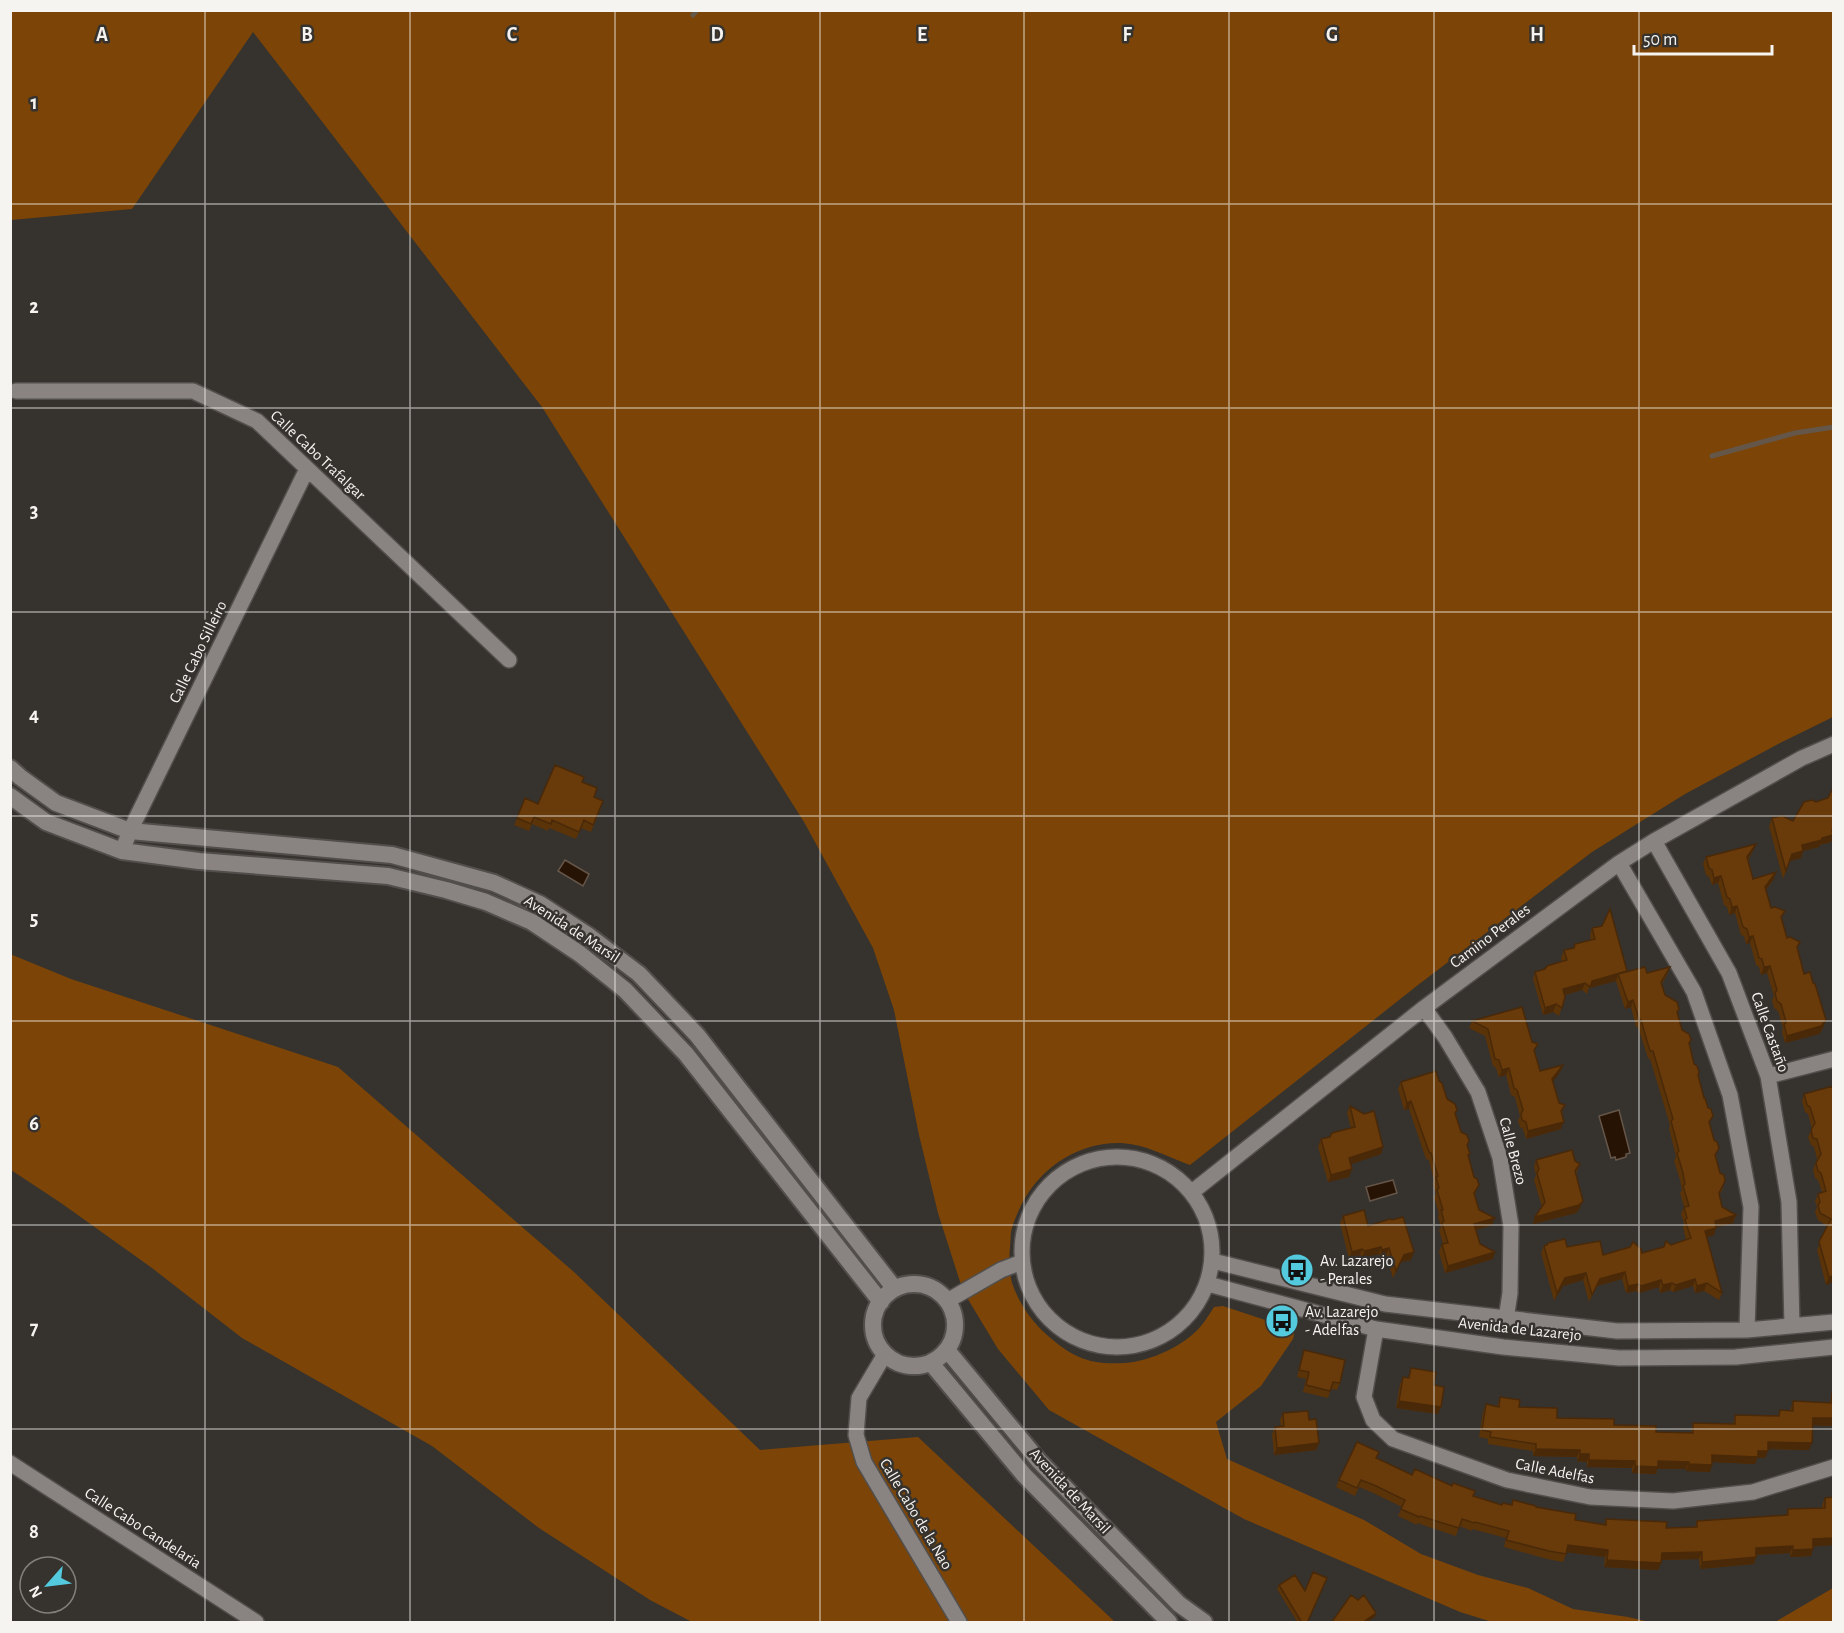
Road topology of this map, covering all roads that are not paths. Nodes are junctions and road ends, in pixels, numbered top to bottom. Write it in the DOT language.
graph roads {
  1 [pos="16,392"];
  2 [pos="307,469"];
  3 [pos="509,660"];
  4 [pos="1833,744"];
  5 [pos="10,768"];
  6 [pos="10,796"];
  7 [pos="130,831"];
  8 [pos="1654,841"];
  9 [pos="122,851"];
  10 [pos="1619,862"];
  11 [pos="1424,1008"];
  12 [pos="1833,1059"];
  13 [pos="1768,1076"];
  14 [pos="1192,1191"];
  15 [pos="1213,1261"];
  16 [pos="1022,1262"];
  17 [pos="1208,1284"];
  18 [pos="895,1289"];
  19 [pos="947,1301"];
  20 [pos="881,1302"];
  21 [pos="1506,1319"];
  22 [pos="1833,1322"];
  23 [pos="1792,1326"];
  24 [pos="1376,1329"];
  25 [pos="1748,1330"];
  26 [pos="1833,1347"];
  27 [pos="947,1350"];
  28 [pos="885,1354"];
  29 [pos="931,1363"];
  30 [pos="10,1463"];
  31 [pos="1833,1467"];
  32 [pos="256,1623"];
  33 [pos="959,1623"];
  34 [pos="1169,1623"];
  35 [pos="1203,1623"];
  1 -- 2 [label="street, Calle Cabo Trafalgar"];
  2 -- 3 [label="street, Calle Cabo Trafalgar"];
  2 -- 7 [label="street, Calle Cabo Silleiro"];
  4 -- 8 [label="street, Camino Perales"];
  5 -- 7 [label="street, Avenida de Marsil"];
  6 -- 9 [label="street, Avenida de Marsil"];
  7 -- 9 [label="street, Calle Cabo Silleiro"];
  7 -- 18 [label="street, Avenida de Marsil"];
  8 -- 10 [label="street, Camino Perales"];
  8 -- 13 [label="street, Calle Castaño"];
  9 -- 20 [label="street, Avenida de Marsil"];
  10 -- 11 [label="street, Camino Perales"];
  10 -- 25 [label="street"];
  11 -- 14 [label="street, Camino Perales"];
  11 -- 21 [label="street, Calle Brezo"];
  12 -- 13 [label="street"];
  13 -- 23 [label="street, Calle Castaño"];
  14 -- 15 [label="street"];
  14 -- 16 [label="street"];
  15 -- 17 [label="street"];
  15 -- 21 [label="street, Avenida de Lazarejo"];
  16 -- 17 [label="street"];
  16 -- 19 [label="street"];
  17 -- 24 [label="street, Avenida de Lazarejo"];
  18 -- 19 [label="street"];
  18 -- 20 [label="street"];
  19 -- 27 [label="street"];
  20 -- 28 [label="street"];
  21 -- 25 [label="street, Avenida de Lazarejo"];
  22 -- 23 [label="street, Avenida de Lazarejo"];
  23 -- 25 [label="street, Avenida de Lazarejo"];
  24 -- 26 [label="street, Avenida de Lazarejo"];
  24 -- 31 [label="street, Calle Adelfas"];
  27 -- 29 [label="street"];
  27 -- 35 [label="street, Avenida de Marsil"];
  28 -- 29 [label="street"];
  28 -- 33 [label="street, Calle Cabo de la Nao"];
  29 -- 34 [label="street, Avenida de Marsil"];
  30 -- 32 [label="street, Calle Cabo Candelaria"];
}
